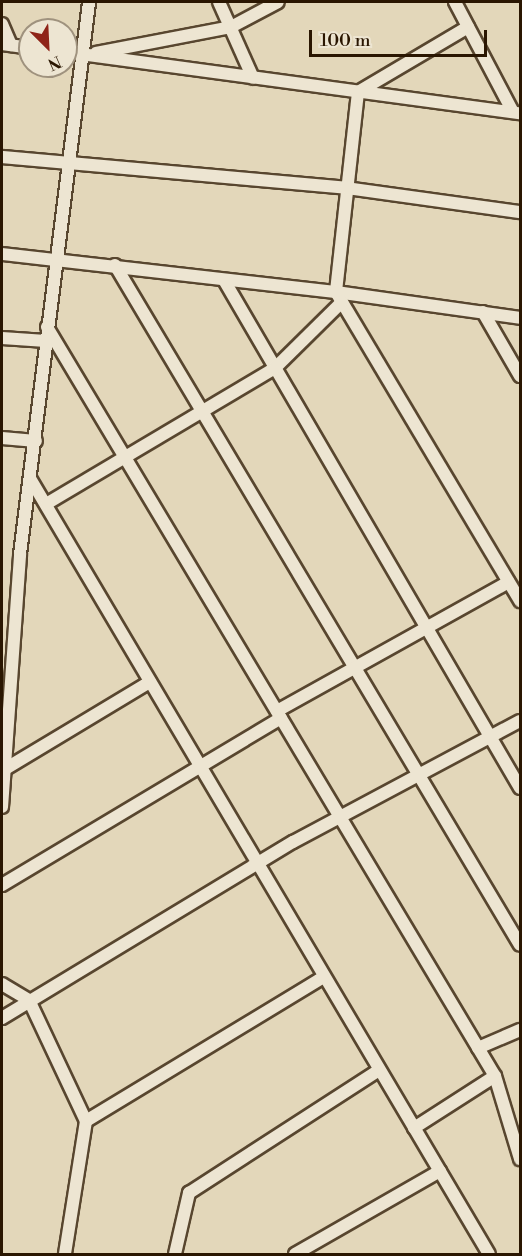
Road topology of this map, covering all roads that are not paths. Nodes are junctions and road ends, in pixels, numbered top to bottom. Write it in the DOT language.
graph roads {
  1 [pos="89,2"];
  2 [pos="219,2"];
  3 [pos="278,2"];
  4 [pos="455,2"];
  5 [pos="2,24"];
  6 [pos="231,27"];
  7 [pos="468,27"];
  8 [pos="6,44"];
  9 [pos="78,54"];
  10 [pos="84,55"];
  11 [pos="253,78"];
  12 [pos="358,92"];
  13 [pos="517,113"];
  14 [pos="2,157"];
  15 [pos="69,160"];
  16 [pos="345,188"];
  17 [pos="520,212"];
  18 [pos="2,254"];
  19 [pos="58,259"];
  20 [pos="115,264"];
  21 [pos="224,280"];
  22 [pos="339,297"];
  23 [pos="483,312"];
  24 [pos="520,318"];
  25 [pos="47,327"];
  26 [pos="2,338"];
  27 [pos="46,341"];
  28 [pos="275,368"];
  29 [pos="520,376"];
  30 [pos="202,411"];
  31 [pos="2,438"];
  32 [pos="36,441"];
  33 [pos="125,457"];
  34 [pos="31,480"];
  35 [pos="46,504"];
  36 [pos="509,582"];
  37 [pos="520,601"];
  38 [pos="427,627"];
  39 [pos="355,668"];
  40 [pos="150,682"];
  41 [pos="279,715"];
  42 [pos="520,721"];
  43 [pos="5,735"];
  44 [pos="490,737"];
  45 [pos="200,766"];
  46 [pos="5,769"];
  47 [pos="419,775"];
  48 [pos="520,788"];
  49 [pos="2,807"];
  50 [pos="340,817"];
  51 [pos="258,864"];
  52 [pos="2,885"];
  53 [pos="520,945"];
  54 [pos="324,977"];
  55 [pos="2,984"];
  56 [pos="29,1000"];
  57 [pos="2,1017"];
  58 [pos="520,1030"];
  59 [pos="478,1048"];
  60 [pos="379,1070"];
  61 [pos="495,1076"];
  62 [pos="86,1121"];
  63 [pos="414,1128"];
  64 [pos="520,1159"];
  65 [pos="440,1172"];
  66 [pos="67,1254"];
  67 [pos="175,1254"];
  68 [pos="295,1254"];
  69 [pos="489,1254"];
  1 -- 10 [label="street"];
  2 -- 6 [label="street"];
  3 -- 6 [label="street"];
  4 -- 7 [label="street"];
  5 -- 8 [label="street"];
  6 -- 10 [label="street"];
  6 -- 11 [label="street"];
  7 -- 12 [label="street"];
  7 -- 13 [label="street"];
  9 -- 10 [label="street"];
  10 -- 11 [label="street"];
  10 -- 15 [label="street"];
  11 -- 12 [label="street"];
  12 -- 13 [label="street"];
  12 -- 16 [label="street"];
  14 -- 15 [label="street"];
  15 -- 16 [label="street"];
  15 -- 19 [label="street"];
  16 -- 17 [label="street"];
  16 -- 22 [label="street"];
  18 -- 19 [label="street"];
  19 -- 20 [label="street"];
  19 -- 25 [label="street"];
  20 -- 21 [label="street"];
  20 -- 30 [label="street"];
  21 -- 22 [label="street"];
  21 -- 28 [label="street"];
  22 -- 23 [label="street"];
  22 -- 28 [label="street"];
  22 -- 36 [label="street"];
  23 -- 24 [label="street"];
  23 -- 29 [label="street"];
  25 -- 27 [label="street"];
  25 -- 33 [label="street"];
  26 -- 27 [label="street"];
  27 -- 32 [label="street"];
  28 -- 30 [label="street"];
  28 -- 38 [label="street"];
  30 -- 33 [label="street"];
  30 -- 39 [label="street"];
  31 -- 32 [label="street"];
  32 -- 34 [label="street"];
  33 -- 35 [label="street"];
  33 -- 41 [label="street"];
  34 -- 35 [label="street"];
  34 -- 43 [label="street"];
  35 -- 40 [label="street"];
  36 -- 37 [label="street"];
  36 -- 38 [label="street"];
  38 -- 39 [label="street"];
  38 -- 44 [label="street"];
  39 -- 41 [label="street"];
  39 -- 47 [label="street"];
  40 -- 45 [label="street"];
  40 -- 46 [label="street"];
  41 -- 45 [label="street"];
  41 -- 50 [label="street"];
  42 -- 44 [label="street"];
  43 -- 46 [label="street"];
  44 -- 47 [label="street"];
  44 -- 48 [label="street"];
  45 -- 51 [label="street"];
  45 -- 52 [label="street"];
  46 -- 49 [label="street"];
  47 -- 50 [label="street"];
  47 -- 53 [label="street"];
  50 -- 51 [label="street"];
  50 -- 59 [label="street"];
  51 -- 54 [label="street"];
  51 -- 56 [label="street"];
  54 -- 60 [label="street"];
  54 -- 62 [label="street"];
  55 -- 56 [label="street"];
  56 -- 57 [label="street"];
  56 -- 62 [label="street"];
  58 -- 59 [label="street"];
  59 -- 61 [label="street"];
  60 -- 63 [label="street"];
  60 -- 67 [label="street"];
  61 -- 63 [label="street"];
  61 -- 64 [label="street"];
  62 -- 66 [label="street"];
  63 -- 65 [label="street"];
  65 -- 68 [label="street"];
  65 -- 69 [label="street"];
}
